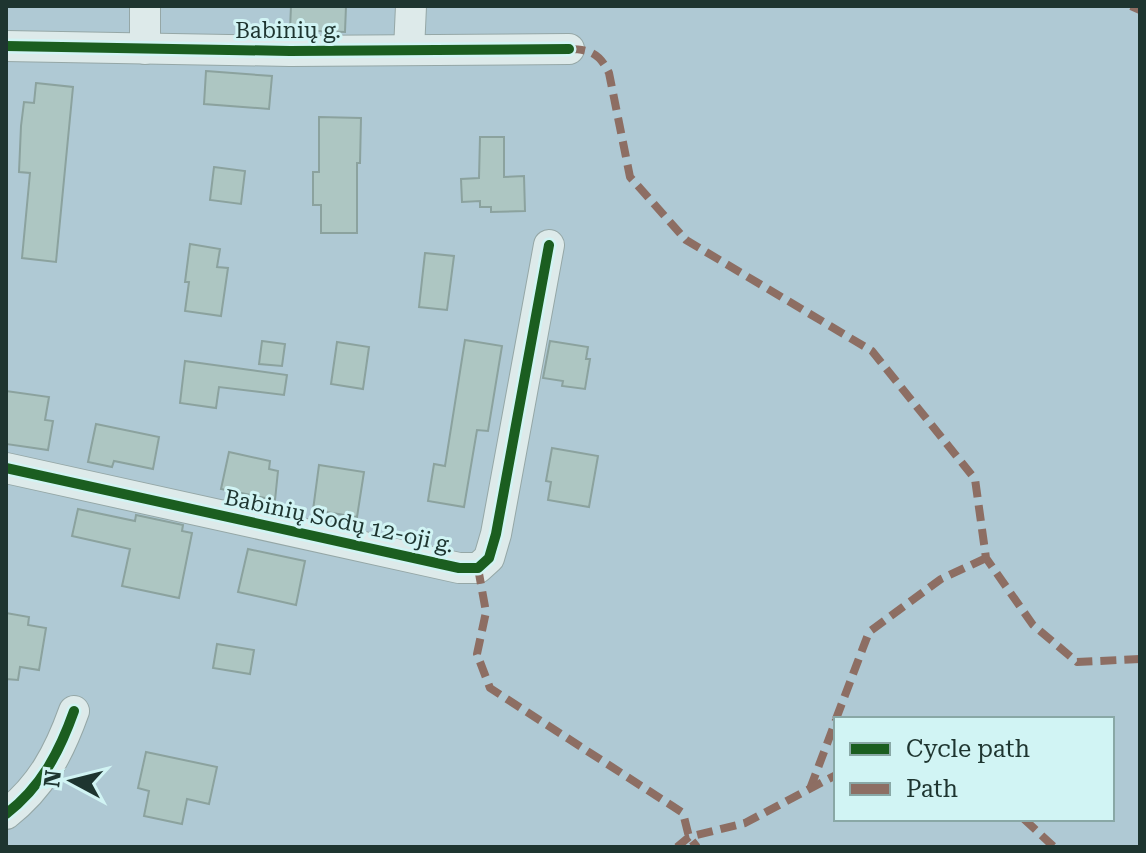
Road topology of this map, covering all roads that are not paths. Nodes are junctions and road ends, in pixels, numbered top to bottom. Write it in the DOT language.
graph roads {
  1 [pos="145,6"];
  2 [pos="411,6"];
  3 [pos="6,46"];
  4 [pos="145,49"];
  5 [pos="569,49"];
  6 [pos="409,50"];
  7 [pos="549,245"];
  8 [pos="6,468"];
  9 [pos="74,711"];
  10 [pos="6,814"];
  1 -- 4 [label="street"];
  2 -- 6 [label="street"];
  3 -- 4 [label="street, Babinių g."];
  4 -- 6 [label="street, Babinių g."];
  5 -- 6 [label="street, Babinių g."];
  7 -- 8 [label="street, Babinių Sodų 12-oji g."];
  9 -- 10 [label="street"];
}
